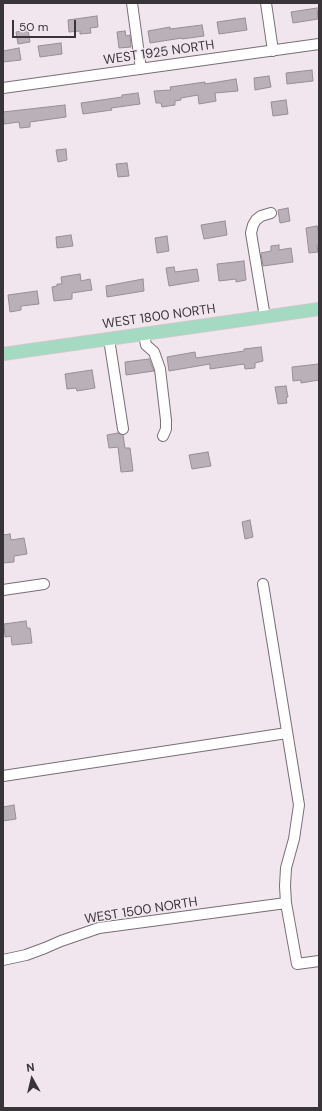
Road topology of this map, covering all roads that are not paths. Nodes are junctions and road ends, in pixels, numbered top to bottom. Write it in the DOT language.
graph roads {
  1 [pos="132,3"];
  2 [pos="266,3"];
  3 [pos="319,44"];
  4 [pos="273,51"];
  5 [pos="141,69"];
  6 [pos="3,88"];
  7 [pos="271,214"];
  8 [pos="319,309"];
  9 [pos="265,316"];
  10 [pos="144,334"];
  11 [pos="109,339"];
  12 [pos="3,354"];
  13 [pos="123,429"];
  14 [pos="163,436"];
  15 [pos="44,584"];
  16 [pos="263,584"];
  17 [pos="3,590"];
  18 [pos="287,733"];
  19 [pos="3,776"];
  20 [pos="286,903"];
  21 [pos="3,960"];
  22 [pos="319,961"];
  1 -- 5 [label="street"];
  2 -- 4 [label="street"];
  3 -- 4 [label="street, WEST 1925 NORTH"];
  4 -- 5 [label="street, WEST 1925 NORTH"];
  5 -- 6 [label="street, WEST 1925 NORTH"];
  7 -- 9 [label="street"];
  8 -- 9 [label="main road, WEST 1800 NORTH"];
  9 -- 10 [label="main road, WEST 1800 NORTH"];
  10 -- 11 [label="main road, WEST 1800 NORTH"];
  10 -- 14 [label="street"];
  11 -- 12 [label="main road, WEST 1800 NORTH"];
  11 -- 13 [label="street"];
  15 -- 17 [label="street"];
  16 -- 18 [label="street"];
  18 -- 19 [label="street"];
  18 -- 20 [label="street"];
  20 -- 21 [label="street, WEST 1500 NORTH"];
  20 -- 22 [label="street"];
}
